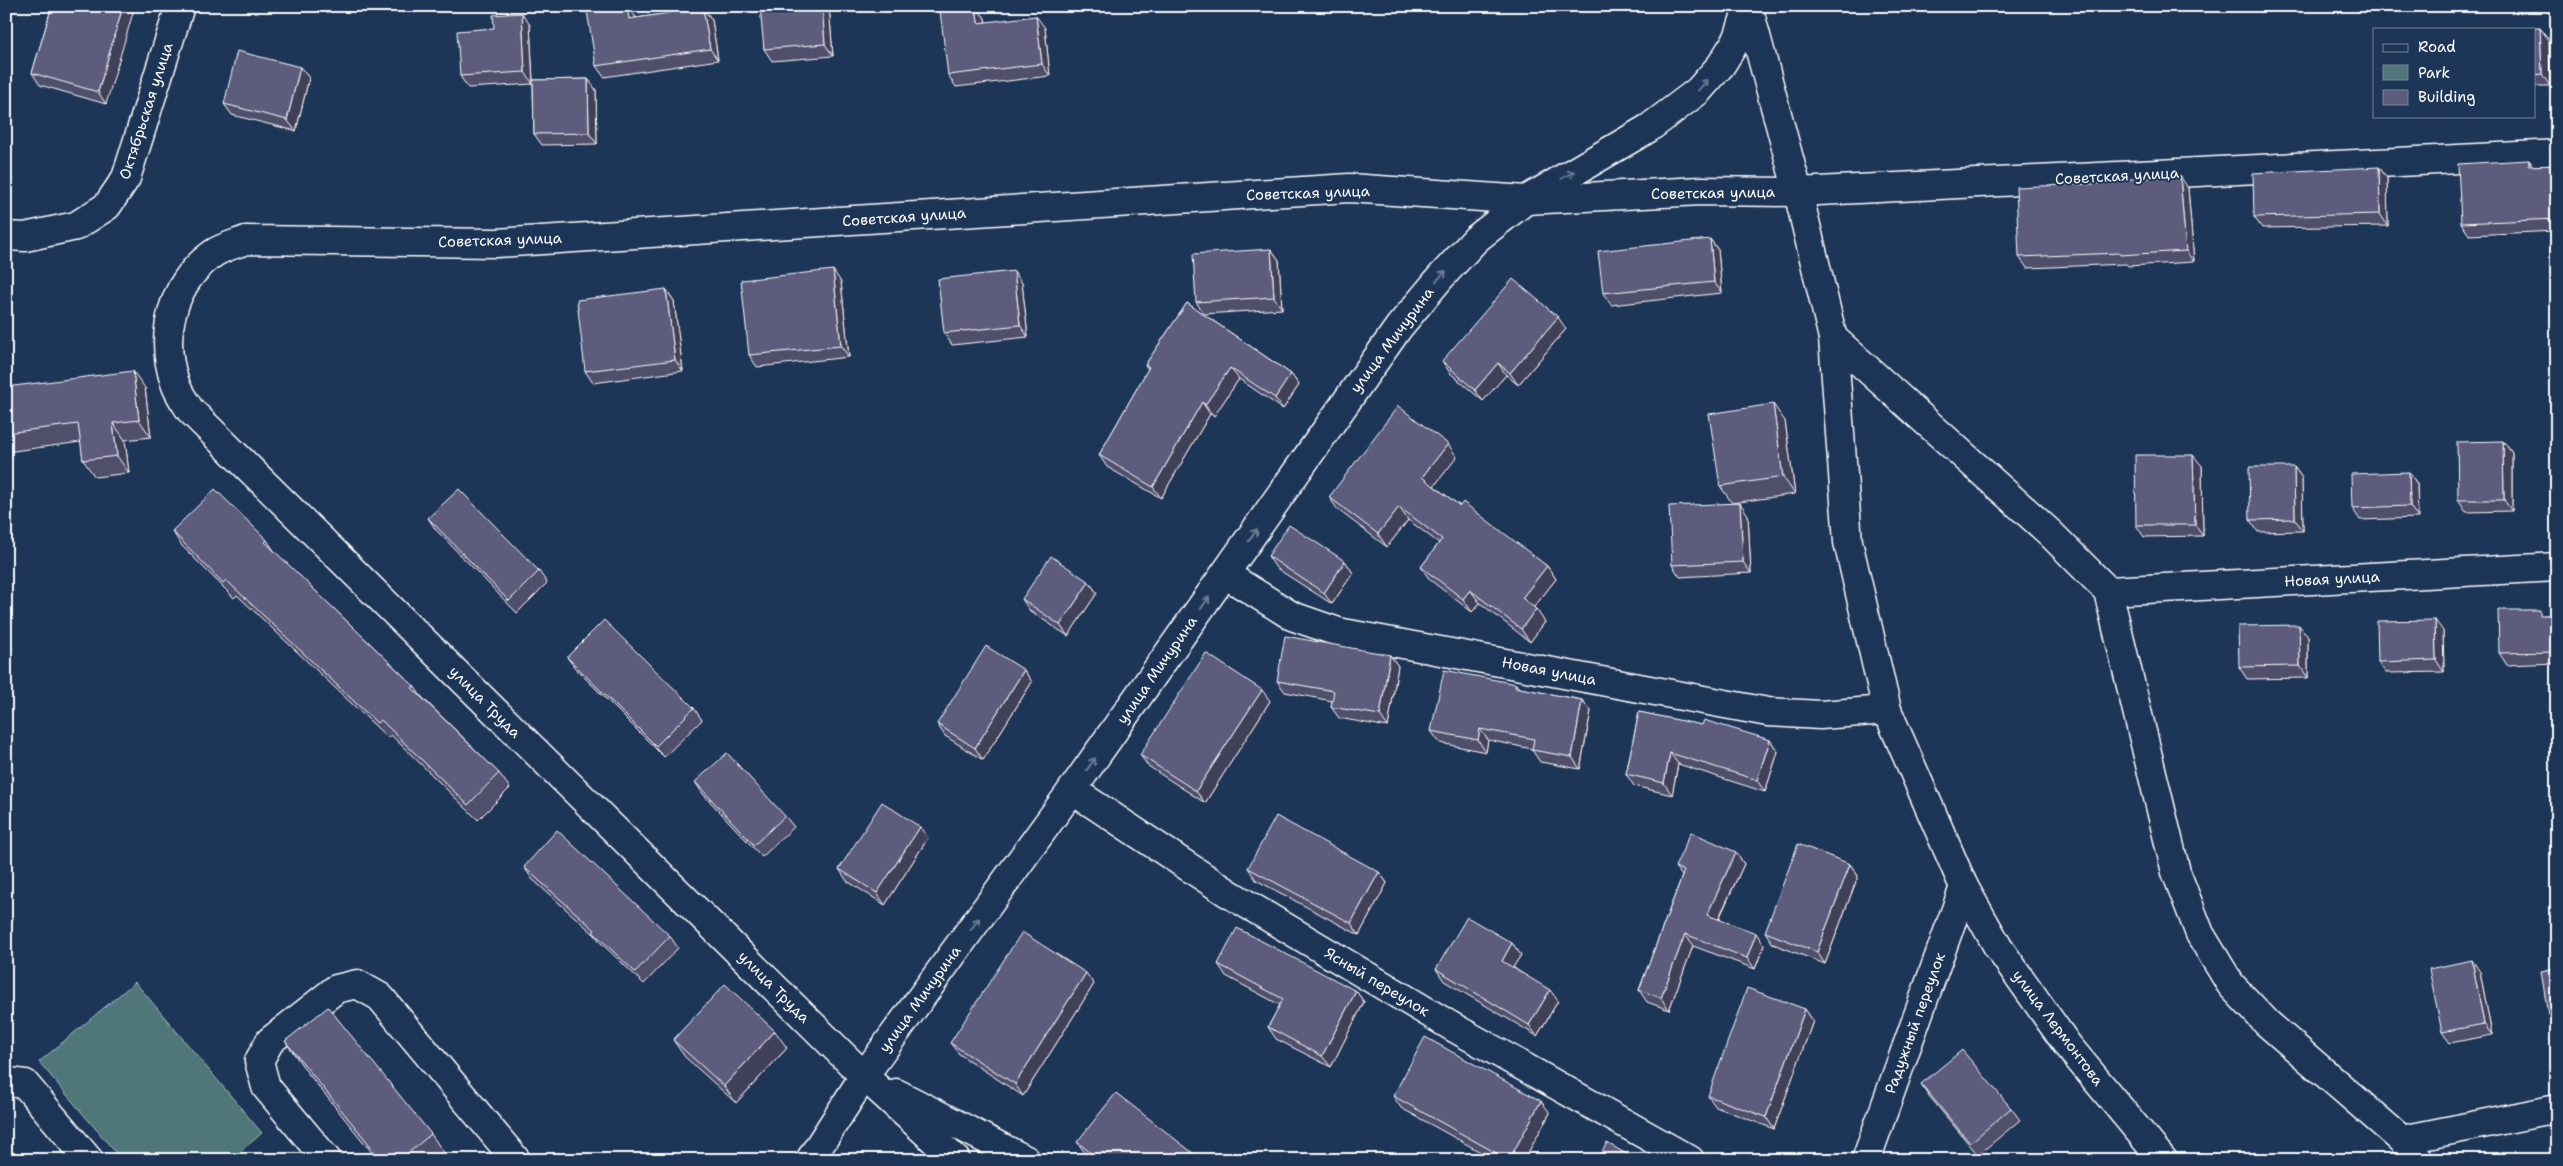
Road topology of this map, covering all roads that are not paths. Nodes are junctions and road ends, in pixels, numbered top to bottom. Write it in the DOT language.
graph roads {
  1 [pos="180,6"];
  2 [pos="1748,7"];
  3 [pos="2557,154"];
  4 [pos="1798,192"];
  5 [pos="1526,200"];
  6 [pos="6,236"];
  7 [pos="175,300"];
  8 [pos="1833,338"];
  9 [pos="2557,567"];
  10 [pos="1225,574"];
  11 [pos="2108,591"];
  12 [pos="1887,710"];
  13 [pos="1072,790"];
  14 [pos="1964,887"];
  15 [pos="864,1076"];
  16 [pos="6,1084"];
  17 [pos="2557,1109"];
  18 [pos="2410,1150"];
  19 [pos="90,1160"];
  20 [pos="326,1160"];
  21 [pos="516,1160"];
  22 [pos="810,1160"];
  23 [pos="956,1160"];
  24 [pos="1026,1160"];
  25 [pos="1690,1160"];
  26 [pos="1866,1160"];
  27 [pos="2164,1160"];
  1 -- 6 [label="street, Октябрьская улица"];
  2 -- 4 [label="street, улица Лермонтова"];
  5 -- 2 [label="street, улица Мичурина, one-way"];
  3 -- 4 [label="street, Советская улица"];
  4 -- 5 [label="street, Советская улица"];
  4 -- 8 [label="street, улица Лермонтова"];
  5 -- 7 [label="street, Советская улица"];
  10 -- 5 [label="street, улица Мичурина, one-way"];
  7 -- 15 [label="street, улица Труда"];
  8 -- 11 [label="street"];
  8 -- 12 [label="street, улица Лермонтова"];
  9 -- 11 [label="street, Новая улица"];
  10 -- 12 [label="street, Новая улица"];
  13 -- 10 [label="street, улица Мичурина, one-way"];
  11 -- 18 [label="street"];
  12 -- 14 [label="street, улица Лермонтова"];
  15 -- 13 [label="street, улица Мичурина, one-way"];
  13 -- 25 [label="street, Ясный переулок"];
  14 -- 26 [label="street, Радужный переулок"];
  14 -- 27 [label="street, улица Лермонтова"];
  15 -- 22 [label="street, улица Мичурина"];
  15 -- 23 [label="street, улица Труда"];
  15 -- 24 [label="street, улица Труда"];
  16 -- 19 [label="street"];
  17 -- 18 [label="street"];
  20 -- 21 [label="street"];
}
